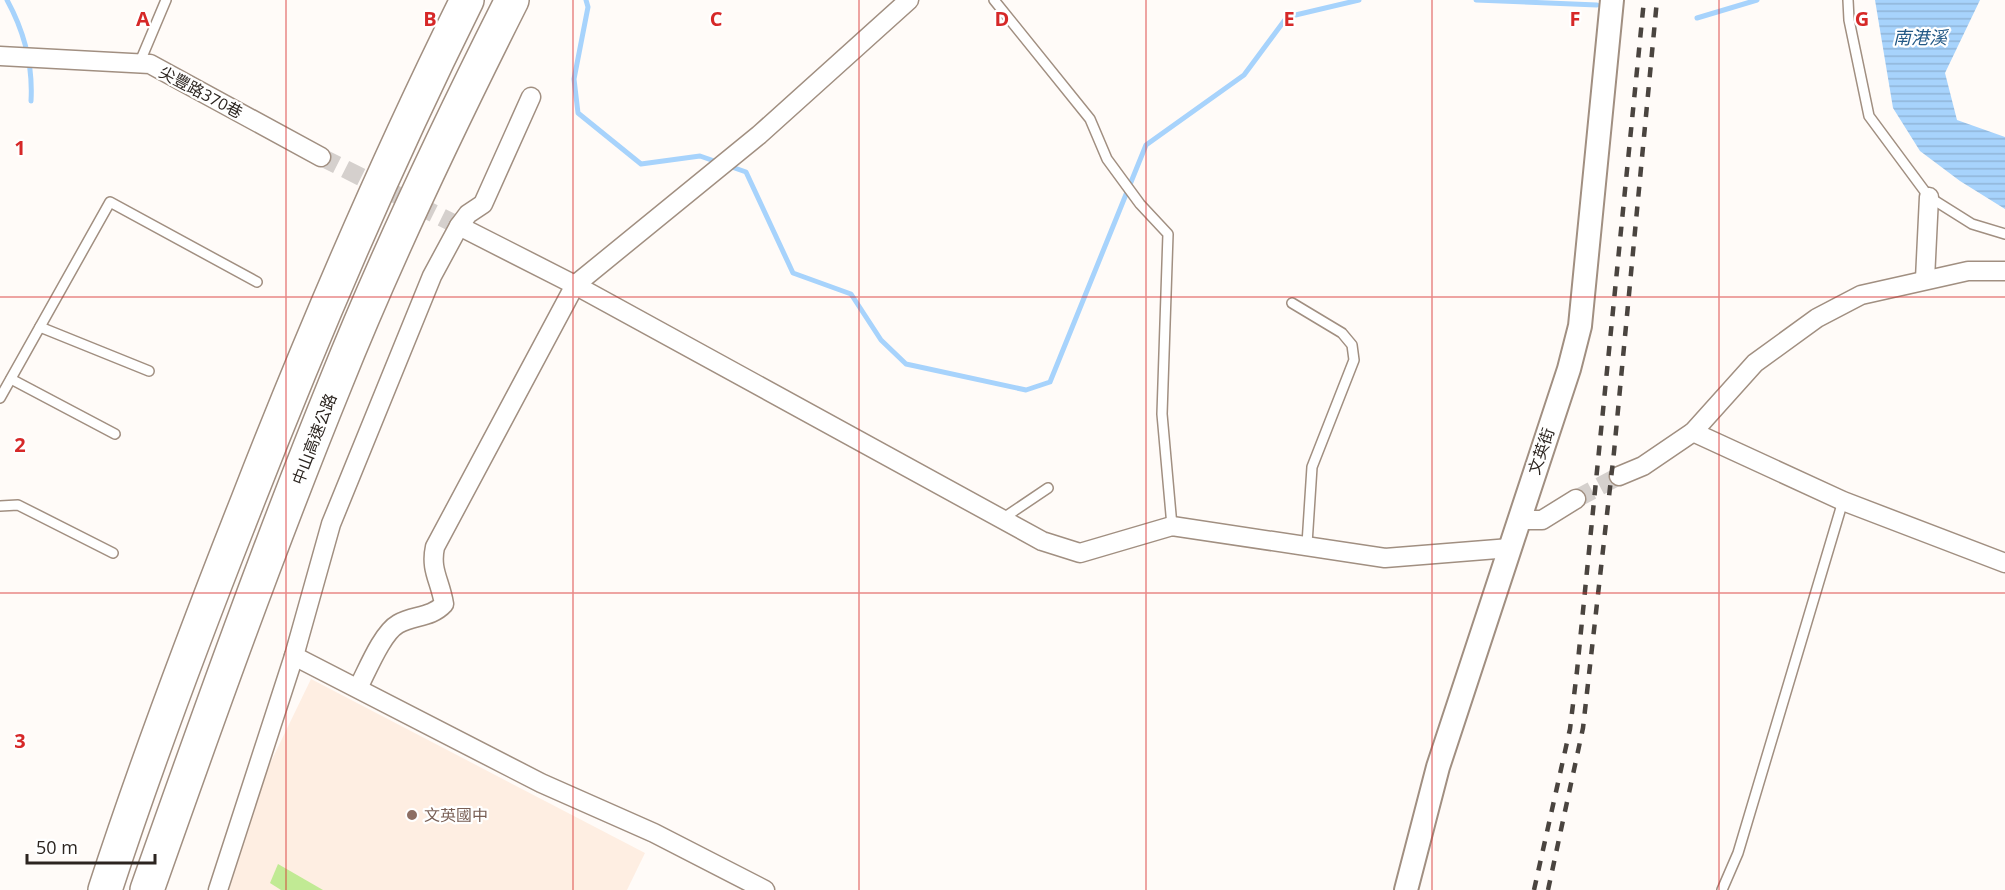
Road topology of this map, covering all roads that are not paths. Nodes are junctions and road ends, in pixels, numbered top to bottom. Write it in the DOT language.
graph roads {
  1 [pos="166,0"];
  2 [pos="467,0"];
  3 [pos="512,0"];
  4 [pos="909,0"];
  5 [pos="994,0"];
  6 [pos="1612,0"];
  7 [pos="1848,0"];
  8 [pos="18,57"];
  9 [pos="139,64"];
  10 [pos="531,97"];
  11 [pos="321,157"];
  12 [pos="1929,197"];
  13 [pos="459,226"];
  14 [pos="2005,234"];
  15 [pos="2005,271"];
  16 [pos="1925,279"];
  17 [pos="257,282"];
  18 [pos="575,285"];
  19 [pos="1292,303"];
  20 [pos="40,327"];
  21 [pos="149,371"];
  22 [pos="11,379"];
  23 [pos="0,398"];
  24 [pos="1693,432"];
  25 [pos="115,434"];
  26 [pos="1619,476"];
  27 [pos="1048,488"];
  28 [pos="1576,499"];
  29 [pos="1843,501"];
  30 [pos="0,506"];
  31 [pos="1002,519"];
  32 [pos="1518,520"];
  33 [pos="1172,526"];
  34 [pos="1307,544"];
  35 [pos="1510,548"];
  36 [pos="112,553"];
  37 [pos="2005,563"];
  38 [pos="294,656"];
  39 [pos="358,688"];
  40 [pos="105,890"];
  41 [pos="147,890"];
  42 [pos="218,890"];
  43 [pos="765,890"];
  44 [pos="1406,890"];
  45 [pos="1722,890"];
  1 -- 9 [label="lane"];
  2 -- 40 [label="highway"];
  3 -- 41 [label="highway, 中山高速公路"];
  4 -- 18 [label="street"];
  5 -- 33 [label="lane"];
  6 -- 32 [label="street, 文英街"];
  7 -- 12 [label="lane"];
  8 -- 9 [label="street, 尖豐路370巷"];
  9 -- 11 [label="street, 尖豐路370巷"];
  10 -- 13 [label="street"];
  12 -- 14 [label="lane"];
  12 -- 16 [label="street"];
  13 -- 18 [label="street"];
  13 -- 38 [label="street"];
  15 -- 16 [label="street"];
  16 -- 24 [label="street"];
  17 -- 20 [label="lane"];
  18 -- 31 [label="street"];
  18 -- 39 [label="street"];
  19 -- 34 [label="lane"];
  20 -- 21 [label="lane"];
  20 -- 22 [label="lane"];
  22 -- 23 [label="lane"];
  22 -- 25 [label="lane"];
  24 -- 26 [label="street"];
  24 -- 29 [label="street"];
  27 -- 31 [label="lane"];
  28 -- 32 [label="street"];
  29 -- 37 [label="street"];
  29 -- 45 [label="lane"];
  30 -- 36 [label="lane"];
  31 -- 33 [label="street"];
  32 -- 35 [label="street, 文英街"];
  33 -- 34 [label="street"];
  34 -- 35 [label="street"];
  35 -- 44 [label="street, 文英街"];
  38 -- 39 [label="street"];
  38 -- 42 [label="street"];
  39 -- 43 [label="street"];
}
